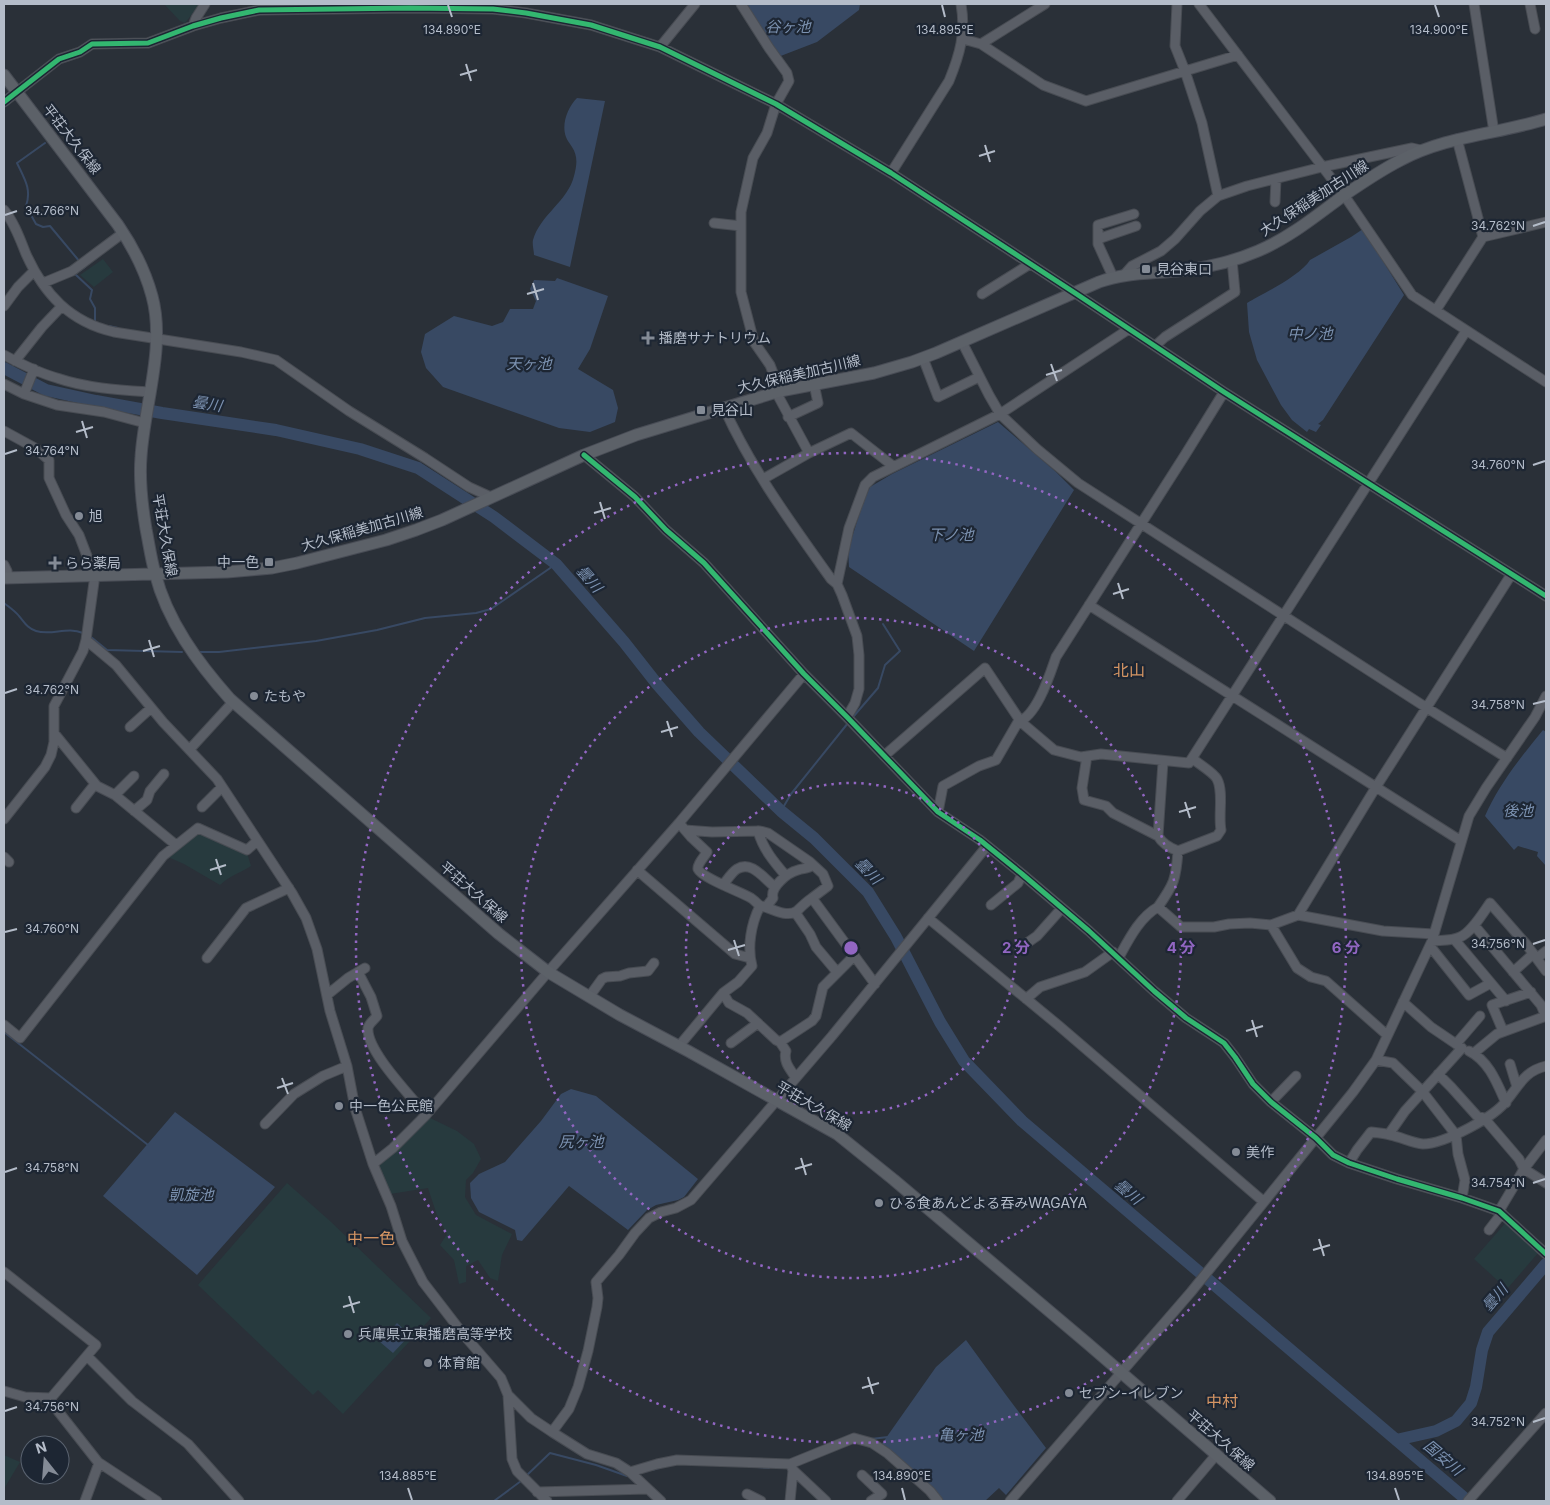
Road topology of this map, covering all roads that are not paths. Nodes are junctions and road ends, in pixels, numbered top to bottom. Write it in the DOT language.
graph roads {
  1 [pos="205,4"];
  2 [pos="695,4"];
  3 [pos="741,4"];
  4 [pos="961,4"];
  5 [pos="1045,4"];
  6 [pos="1177,4"];
  7 [pos="1199,4"];
  8 [pos="1474,4"];
  9 [pos="1530,4"];
  10 [pos="193,26"];
  11 [pos="1534,29"];
  12 [pos="963,39"];
  13 [pos="981,44"];
  14 [pos="660,47"];
  15 [pos="1238,56"];
  16 [pos="1185,71"];
  17 [pos="4,75"];
  18 [pos="17,92"];
  19 [pos="4,102"];
  20 [pos="776,104"];
  21 [pos="1546,119"];
  22 [pos="1494,132"];
  23 [pos="1457,140"];
  24 [pos="1421,150"];
  25 [pos="1322,166"];
  26 [pos="890,173"];
  27 [pos="1276,179"];
  28 [pos="1218,196"];
  29 [pos="1344,196"];
  30 [pos="1275,202"];
  31 [pos="4,210"];
  32 [pos="1134,214"];
  33 [pos="714,222"];
  34 [pos="1546,222"];
  35 [pos="741,226"];
  36 [pos="1136,226"];
  37 [pos="124,233"];
  38 [pos="1483,236"];
  39 [pos="1098,239"];
  40 [pos="1232,260"];
  41 [pos="1030,264"];
  42 [pos="34,271"];
  43 [pos="1118,276"];
  44 [pos="43,283"];
  45 [pos="1075,292"];
  46 [pos="982,294"];
  47 [pos="4,306"];
  48 [pos="62,306"];
  49 [pos="1436,310"];
  50 [pos="1129,329"];
  51 [pos="1466,331"];
  52 [pos="156,338"];
  53 [pos="962,342"];
  54 [pos="1155,346"];
  55 [pos="4,355"];
  56 [pos="923,358"];
  57 [pos="15,361"];
  58 [pos="34,369"];
  59 [pos="979,377"];
  60 [pos="1546,382"];
  61 [pos="4,384"];
  62 [pos="814,384"];
  63 [pos="778,392"];
  64 [pos="1224,392"];
  65 [pos="149,393"];
  66 [pos="24,394"];
  67 [pos="724,408"];
  68 [pos="1000,414"];
  69 [pos="788,417"];
  70 [pos="145,422"];
  71 [pos="4,431"];
  72 [pos="809,453"];
  73 [pos="584,455"];
  74 [pos="893,466"];
  75 [pos="763,479"];
  76 [pos="1370,483"];
  77 [pos="491,497"];
  78 [pos="1141,524"];
  79 [pos="4,565"];
  80 [pos="155,574"];
  81 [pos="93,575"];
  82 [pos="1511,575"];
  83 [pos="6,578"];
  84 [pos="837,584"];
  85 [pos="1546,596"];
  86 [pos="1089,605"];
  87 [pos="1284,616"];
  88 [pos="86,640"];
  89 [pos="804,674"];
  90 [pos="1233,696"];
  91 [pos="1546,696"];
  92 [pos="233,702"];
  93 [pos="152,708"];
  94 [pos="1427,708"];
  95 [pos="850,720"];
  96 [pos="1021,722"];
  97 [pos="130,727"];
  98 [pos="54,733"];
  99 [pos="190,749"];
  100 [pos="884,756"];
  101 [pos="1087,756"];
  102 [pos="1507,758"];
  103 [pos="1193,759"];
  104 [pos="1163,762"];
  105 [pos="164,774"];
  106 [pos="134,776"];
  107 [pos="95,784"];
  108 [pos="222,786"];
  109 [pos="1376,787"];
  110 [pos="115,795"];
  111 [pos="202,807"];
  112 [pos="76,808"];
  113 [pos="134,811"];
  114 [pos="938,812"];
  115 [pos="4,819"];
  116 [pos="682,827"];
  117 [pos="758,831"];
  118 [pos="1158,836"];
  119 [pos="257,841"];
  120 [pos="1461,841"];
  121 [pos="983,843"];
  122 [pos="176,845"];
  123 [pos="1178,851"];
  124 [pos="813,865"];
  125 [pos="638,870"];
  126 [pos="1022,874"];
  127 [pos="786,876"];
  128 [pos="724,885"];
  129 [pos="775,887"];
  130 [pos="289,888"];
  131 [pos="773,898"];
  132 [pos="812,898"];
  133 [pos="991,905"];
  134 [pos="763,906"];
  135 [pos="1158,907"];
  136 [pos="1062,908"];
  137 [pos="795,912"];
  138 [pos="784,913"];
  139 [pos="1298,914"];
  140 [pos="928,918"];
  141 [pos="1271,925"];
  142 [pos="1474,925"];
  143 [pos="1454,939"];
  144 [pos="1432,940"];
  145 [pos="1027,943"];
  146 [pos="1546,951"];
  147 [pos="1116,954"];
  148 [pos="854,956"];
  149 [pos="1535,956"];
  150 [pos="207,958"];
  151 [pos="750,958"];
  152 [pos="654,963"];
  153 [pos="1546,971"];
  154 [pos="548,972"];
  155 [pos="837,972"];
  156 [pos="1513,972"];
  157 [pos="1491,983"];
  158 [pos="875,984"];
  159 [pos="1530,992"];
  160 [pos="722,993"];
  161 [pos="327,995"];
  162 [pos="589,996"];
  163 [pos="1026,999"];
  164 [pos="1506,1000"];
  165 [pos="1403,1002"];
  166 [pos="1480,1016"];
  167 [pos="1546,1016"];
  168 [pos="758,1023"];
  169 [pos="4,1026"];
  170 [pos="1503,1032"];
  171 [pos="1387,1035"];
  172 [pos="780,1042"];
  173 [pos="731,1043"];
  174 [pos="679,1046"];
  175 [pos="1459,1046"];
  176 [pos="1474,1053"];
  177 [pos="1376,1060"];
  178 [pos="1510,1064"];
  179 [pos="347,1066"];
  180 [pos="1546,1066"];
  181 [pos="1438,1074"];
  182 [pos="1296,1076"];
  183 [pos="796,1078"];
  184 [pos="1517,1087"];
  185 [pos="1422,1091"];
  186 [pos="776,1101"];
  187 [pos="1272,1102"];
  188 [pos="1506,1102"];
  189 [pos="426,1115"];
  190 [pos="1484,1118"];
  191 [pos="265,1124"];
  192 [pos="1389,1134"];
  193 [pos="1456,1135"];
  194 [pos="1316,1138"];
  195 [pos="1546,1140"];
  196 [pos="1349,1163"];
  197 [pos="374,1164"];
  198 [pos="1524,1169"];
  199 [pos="1546,1183"];
  200 [pos="1462,1198"];
  201 [pos="1264,1202"];
  202 [pos="1500,1212"];
  203 [pos="1489,1230"];
  204 [pos="1546,1254"];
  205 [pos="4,1272"];
  206 [pos="87,1356"];
  207 [pos="1122,1373"];
  208 [pos="4,1391"];
  209 [pos="508,1395"];
  210 [pos="51,1398"];
  211 [pos="1546,1413"];
  212 [pos="552,1432"];
  213 [pos="1216,1455"];
  214 [pos="99,1463"];
  215 [pos="792,1467"];
  216 [pos="630,1472"];
  217 [pos="862,1475"];
  218 [pos="648,1489"];
  219 [pos="538,1492"];
  220 [pos="747,1494"];
  221 [pos="85,1501"];
  222 [pos="157,1501"];
  223 [pos="239,1501"];
  224 [pos="547,1501"];
  225 [pos="661,1501"];
  226 [pos="761,1501"];
  227 [pos="790,1501"];
  228 [pos="826,1501"];
  229 [pos="872,1501"];
  230 [pos="938,1501"];
  231 [pos="1010,1501"];
  232 [pos="1177,1501"];
  233 [pos="1270,1501"];
  234 [pos="1468,1501"];
  1 -- 10 [label="street"];
  2 -- 14 [label="street"];
  3 -- 20 [label="street"];
  4 -- 12 [label="street"];
  5 -- 13 [label="street"];
  6 -- 16 [label="street"];
  7 -- 15 [label="street"];
  8 -- 22 [label="street"];
  9 -- 11 [label="street"];
  10 -- 14 [label="street"];
  10 -- 18 [label="street"];
  12 -- 13 [label="street"];
  12 -- 26 [label="street"];
  13 -- 16 [label="street"];
  14 -- 20 [label="street"];
  15 -- 16 [label="street"];
  15 -- 25 [label="street"];
  16 -- 28 [label="street"];
  17 -- 18 [label="main road, 平荘大久保線"];
  18 -- 19 [label="street"];
  18 -- 37 [label="main road, 平荘大久保線"];
  20 -- 26 [label="street"];
  20 -- 35 [label="street"];
  21 -- 22 [label="main road, 大久保稲美加古川線"];
  22 -- 23 [label="main road, 大久保稲美加古川線"];
  23 -- 24 [label="main road, 大久保稲美加古川線"];
  23 -- 38 [label="street"];
  24 -- 25 [label="street"];
  24 -- 29 [label="main road, 大久保稲美加古川線"];
  25 -- 27 [label="street"];
  25 -- 29 [label="street"];
  26 -- 41 [label="street"];
  27 -- 28 [label="street"];
  27 -- 30 [label="street"];
  28 -- 43 [label="street"];
  29 -- 40 [label="main road, 大久保稲美加古川線"];
  29 -- 49 [label="street"];
  31 -- 42 [label="street"];
  32 -- 39 [label="street"];
  33 -- 35 [label="street"];
  34 -- 38 [label="street"];
  35 -- 63 [label="street"];
  36 -- 39 [label="street"];
  37 -- 44 [label="street"];
  37 -- 52 [label="main road, 平荘大久保線"];
  38 -- 49 [label="street"];
  39 -- 43 [label="street"];
  40 -- 43 [label="main road, 大久保稲美加古川線"];
  40 -- 54 [label="street"];
  41 -- 45 [label="street"];
  41 -- 46 [label="street"];
  42 -- 44 [label="street"];
  42 -- 47 [label="street"];
  43 -- 45 [label="main road, 大久保稲美加古川線"];
  44 -- 48 [label="street"];
  45 -- 50 [label="street"];
  45 -- 53 [label="main road, 大久保稲美加古川線"];
  48 -- 52 [label="street"];
  48 -- 57 [label="street"];
  49 -- 51 [label="street"];
  50 -- 54 [label="street"];
  50 -- 68 [label="street"];
  51 -- 60 [label="street"];
  51 -- 76 [label="street"];
  52 -- 65 [label="main road, 平荘大久保線"];
  52 -- 77 [label="street"];
  53 -- 56 [label="main road, 大久保稲美加古川線"];
  53 -- 59 [label="street"];
  54 -- 64 [label="street"];
  55 -- 57 [label="street"];
  56 -- 59 [label="street"];
  56 -- 62 [label="main road, 大久保稲美加古川線"];
  57 -- 58 [label="street"];
  58 -- 65 [label="street"];
  58 -- 66 [label="street"];
  59 -- 68 [label="street"];
  61 -- 66 [label="street"];
  62 -- 63 [label="main road, 大久保稲美加古川線"];
  62 -- 69 [label="street"];
  63 -- 67 [label="main road, 大久保稲美加古川線"];
  63 -- 69 [label="street"];
  64 -- 76 [label="street"];
  64 -- 78 [label="street"];
  65 -- 70 [label="main road, 平荘大久保線"];
  66 -- 70 [label="street"];
  67 -- 73 [label="main road, 大久保稲美加古川線"];
  67 -- 75 [label="street"];
  68 -- 74 [label="street"];
  68 -- 78 [label="street"];
  69 -- 72 [label="street"];
  70 -- 80 [label="main road, 平荘大久保線"];
  71 -- 81 [label="street"];
  72 -- 74 [label="street"];
  72 -- 75 [label="street"];
  73 -- 77 [label="main road, 大久保稲美加古川線"];
  73 -- 89 [label="street"];
  74 -- 84 [label="street"];
  75 -- 84 [label="street"];
  76 -- 82 [label="street"];
  76 -- 87 [label="street"];
  77 -- 80 [label="main road, 大久保稲美加古川線"];
  78 -- 86 [label="street"];
  78 -- 87 [label="street"];
  79 -- 83 [label="street"];
  80 -- 81 [label="main road, 大久保稲美加古川線"];
  80 -- 92 [label="main road, 平荘大久保線"];
  81 -- 83 [label="main road, 大久保稲美加古川線"];
  81 -- 88 [label="street"];
  82 -- 85 [label="street"];
  82 -- 94 [label="street"];
  84 -- 95 [label="street"];
  86 -- 90 [label="street"];
  86 -- 96 [label="street"];
  87 -- 90 [label="street"];
  87 -- 94 [label="street"];
  88 -- 93 [label="street"];
  88 -- 98 [label="street"];
  89 -- 95 [label="street"];
  89 -- 116 [label="street"];
  90 -- 103 [label="street"];
  90 -- 109 [label="street"];
  91 -- 102 [label="street"];
  92 -- 99 [label="street"];
  92 -- 154 [label="main road, 平荘大久保線"];
  93 -- 97 [label="street"];
  93 -- 99 [label="street"];
  94 -- 102 [label="street"];
  94 -- 109 [label="street"];
  95 -- 100 [label="street"];
  96 -- 100 [label="street"];
  96 -- 101 [label="street"];
  96 -- 114 [label="street"];
  98 -- 107 [label="street"];
  98 -- 115 [label="street"];
  99 -- 108 [label="street"];
  100 -- 114 [label="street"];
  101 -- 104 [label="street"];
  101 -- 118 [label="street"];
  102 -- 120 [label="street"];
  103 -- 104 [label="street"];
  103 -- 123 [label="street"];
  104 -- 118 [label="street"];
  105 -- 113 [label="street"];
  106 -- 110 [label="street"];
  107 -- 110 [label="street"];
  107 -- 112 [label="street"];
  108 -- 111 [label="street"];
  108 -- 119 [label="street"];
  109 -- 120 [label="street"];
  109 -- 139 [label="street"];
  110 -- 113 [label="street"];
  113 -- 122 [label="street"];
  114 -- 121 [label="street"];
  116 -- 117 [label="street"];
  116 -- 125 [label="street"];
  116 -- 128 [label="street"];
  117 -- 124 [label="street"];
  117 -- 127 [label="street"];
  118 -- 123 [label="street"];
  119 -- 122 [label="street"];
  119 -- 130 [label="street"];
  120 -- 144 [label="street"];
  121 -- 126 [label="street"];
  121 -- 140 [label="street"];
  122 -- 169 [label="street"];
  123 -- 135 [label="street"];
  124 -- 127 [label="street"];
  124 -- 132 [label="street"];
  125 -- 151 [label="street"];
  125 -- 154 [label="street"];
  126 -- 133 [label="street"];
  126 -- 136 [label="street"];
  127 -- 129 [label="street"];
  128 -- 129 [label="street"];
  128 -- 134 [label="street"];
  129 -- 131 [label="street"];
  130 -- 150 [label="street"];
  130 -- 161 [label="street"];
  131 -- 134 [label="street"];
  131 -- 138 [label="street"];
  132 -- 137 [label="street"];
  132 -- 148 [label="street"];
  134 -- 138 [label="street"];
  134 -- 151 [label="street"];
  135 -- 141 [label="street"];
  135 -- 147 [label="street"];
  136 -- 145 [label="street"];
  136 -- 147 [label="street"];
  137 -- 138 [label="street"];
  137 -- 155 [label="street"];
  139 -- 141 [label="street"];
  139 -- 144 [label="street"];
  140 -- 158 [label="street"];
  140 -- 163 [label="street"];
  141 -- 171 [label="street"];
  142 -- 143 [label="street"];
  142 -- 149 [label="street"];
  142 -- 156 [label="street"];
  143 -- 144 [label="street"];
  143 -- 157 [label="street"];
  144 -- 157 [label="street"];
  144 -- 165 [label="street"];
  146 -- 149 [label="street"];
  147 -- 163 [label="street"];
  147 -- 187 [label="street"];
  148 -- 155 [label="street"];
  148 -- 158 [label="street"];
  149 -- 153 [label="street"];
  149 -- 156 [label="street"];
  151 -- 160 [label="street"];
  152 -- 162 [label="street"];
  154 -- 162 [label="main road, 平荘大久保線"];
  154 -- 189 [label="street"];
  155 -- 172 [label="street"];
  156 -- 159 [label="street"];
  157 -- 164 [label="street"];
  158 -- 183 [label="street"];
  159 -- 164 [label="street"];
  159 -- 167 [label="street"];
  160 -- 168 [label="street"];
  160 -- 174 [label="street"];
  161 -- 179 [label="street"];
  161 -- 189 [label="street"];
  162 -- 174 [label="main road, 平荘大久保線"];
  163 -- 201 [label="street"];
  164 -- 170 [label="street"];
  165 -- 171 [label="street"];
  165 -- 175 [label="street"];
  166 -- 175 [label="street"];
  167 -- 170 [label="street"];
  168 -- 172 [label="street"];
  168 -- 173 [label="street"];
  170 -- 176 [label="street"];
  171 -- 177 [label="street"];
  172 -- 183 [label="street"];
  174 -- 186 [label="main road, 平荘大久保線"];
  175 -- 176 [label="street"];
  175 -- 181 [label="street"];
  176 -- 188 [label="street"];
  177 -- 185 [label="street"];
  177 -- 194 [label="street"];
  178 -- 184 [label="street"];
  179 -- 191 [label="street"];
  179 -- 197 [label="street"];
  180 -- 184 [label="street"];
  181 -- 185 [label="street"];
  181 -- 190 [label="street"];
  182 -- 187 [label="street"];
  183 -- 186 [label="street"];
  184 -- 188 [label="street"];
  185 -- 192 [label="street"];
  185 -- 193 [label="street"];
  186 -- 207 [label="main road, 平荘大久保線"];
  186 -- 212 [label="street"];
  187 -- 194 [label="street"];
  188 -- 190 [label="street"];
  189 -- 197 [label="street"];
  190 -- 193 [label="street"];
  190 -- 198 [label="street"];
  192 -- 193 [label="street"];
  192 -- 196 [label="street"];
  193 -- 200 [label="street"];
  194 -- 196 [label="street"];
  194 -- 201 [label="street"];
  195 -- 198 [label="street"];
  196 -- 200 [label="street"];
  197 -- 209 [label="street"];
  198 -- 199 [label="street"];
  198 -- 202 [label="street"];
  200 -- 202 [label="street"];
  201 -- 207 [label="street"];
  202 -- 203 [label="street"];
  202 -- 204 [label="street"];
  205 -- 206 [label="street"];
  206 -- 210 [label="street"];
  206 -- 223 [label="street"];
  207 -- 213 [label="main road, 平荘大久保線"];
  207 -- 231 [label="street"];
  208 -- 210 [label="street"];
  209 -- 212 [label="street"];
  209 -- 219 [label="street"];
  210 -- 214 [label="street"];
  211 -- 234 [label="street"];
  212 -- 216 [label="street"];
  213 -- 232 [label="street"];
  213 -- 233 [label="main road, 平荘大久保線"];
  214 -- 221 [label="street"];
  214 -- 222 [label="street"];
  215 -- 216 [label="street"];
  215 -- 227 [label="street"];
  215 -- 228 [label="street"];
  215 -- 230 [label="street"];
  216 -- 218 [label="street"];
  217 -- 229 [label="street"];
  218 -- 219 [label="street"];
  218 -- 225 [label="street"];
  219 -- 224 [label="street"];
  220 -- 226 [label="street"];
}
